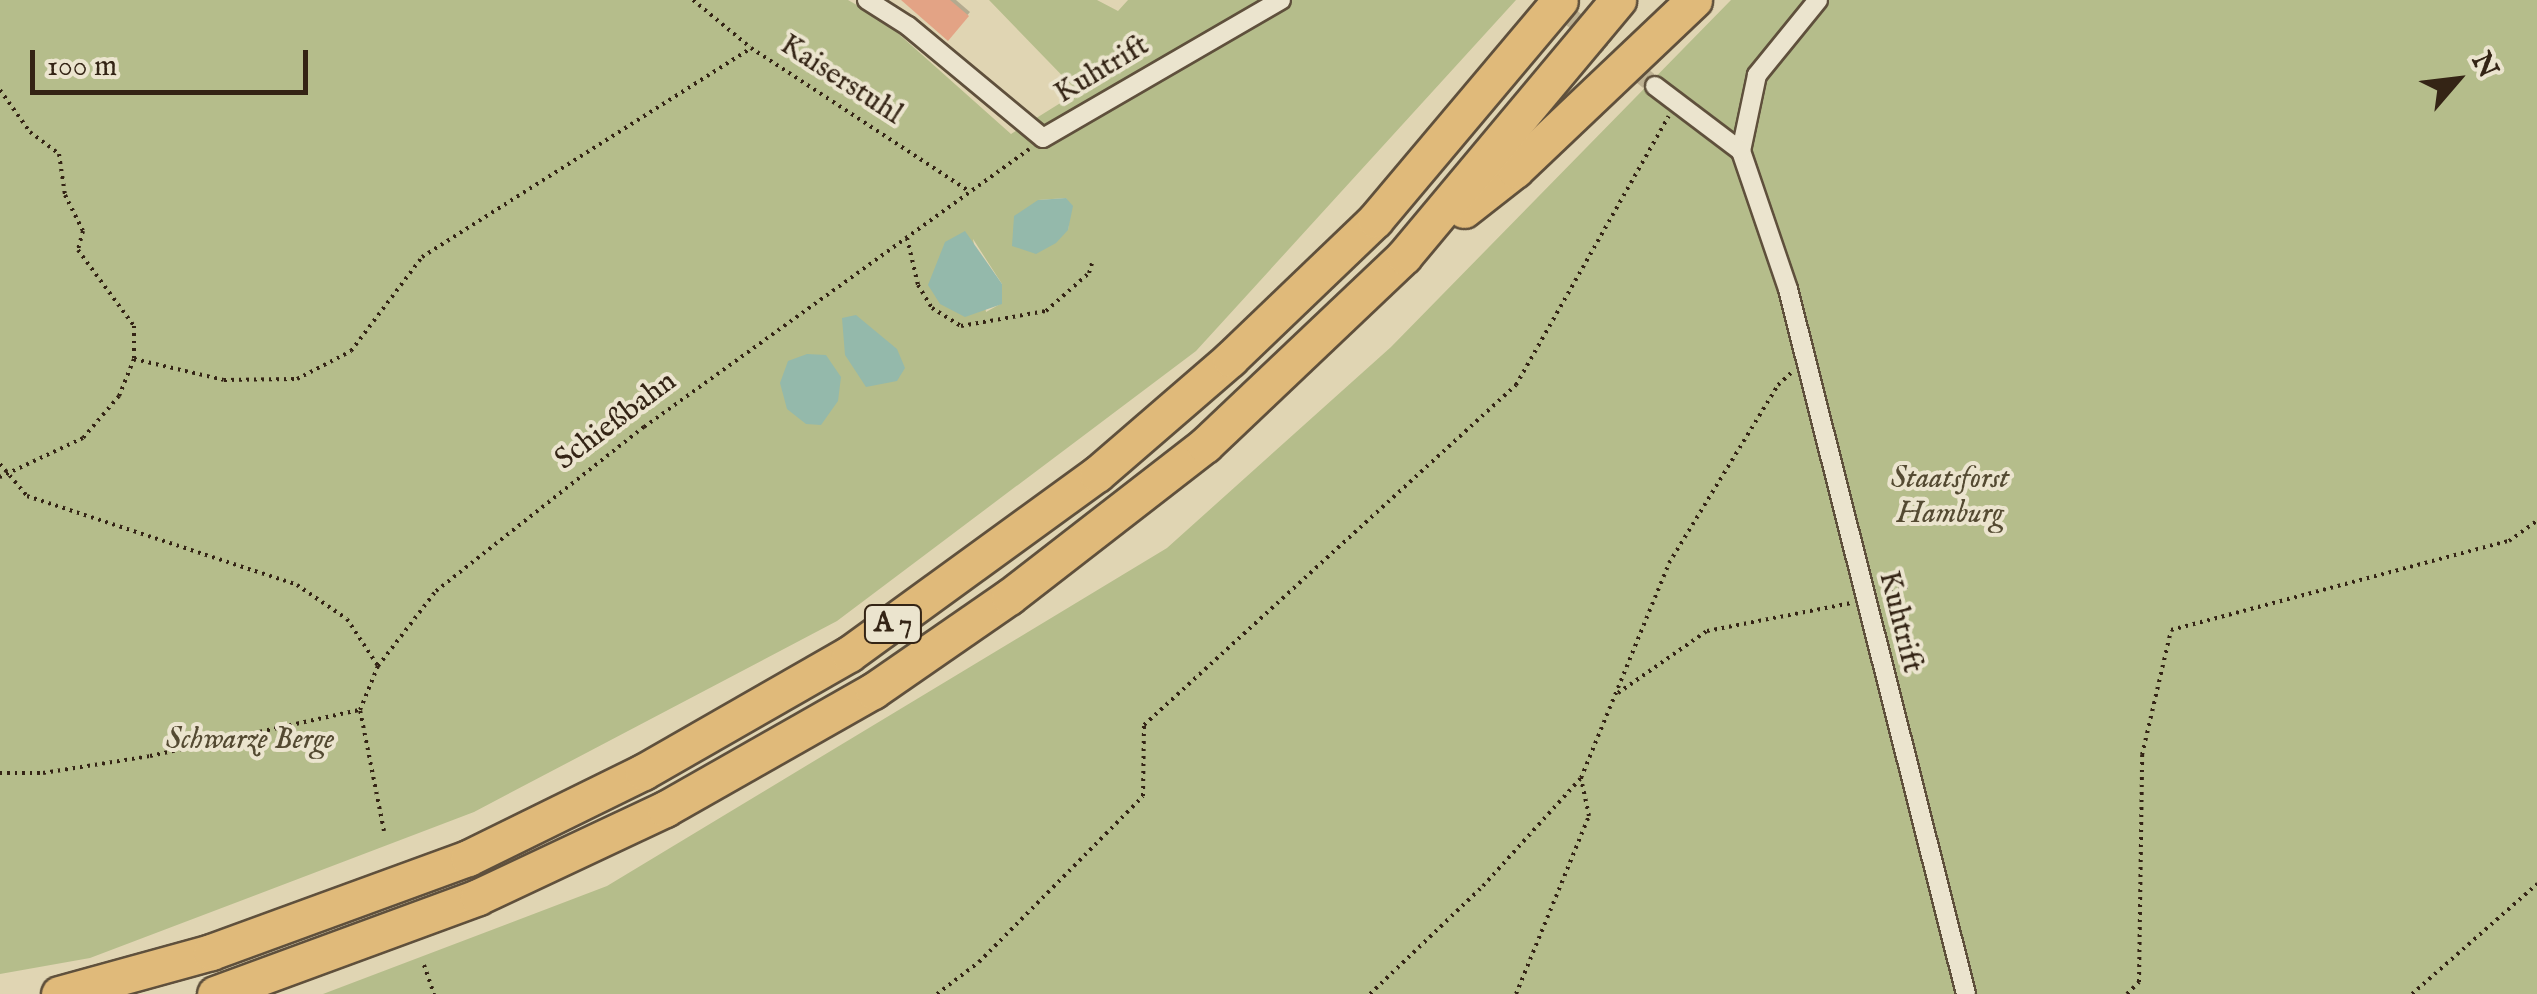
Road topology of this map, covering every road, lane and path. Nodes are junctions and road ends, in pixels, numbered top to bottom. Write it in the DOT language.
graph roads {
  1 [pos="693,0"];
  2 [pos="866,0"];
  3 [pos="1281,0"];
  4 [pos="1560,0"];
  5 [pos="1618,0"];
  6 [pos="1694,0"];
  7 [pos="1818,0"];
  8 [pos="751,48"];
  9 [pos="1655,86"];
  10 [pos="0,90"];
  11 [pos="1676,104"];
  12 [pos="1042,138"];
  13 [pos="1741,150"];
  14 [pos="969,191"];
  15 [pos="907,238"];
  16 [pos="1404,256"];
  17 [pos="1092,263"];
  18 [pos="134,359"];
  19 [pos="1807,366"];
  20 [pos="0,464"];
  21 [pos="0,477"];
  22 [pos="8,478"];
  23 [pos="2537,521"];
  24 [pos="1908,586"];
  25 [pos="1866,599"];
  26 [pos="378,666"];
  27 [pos="1614,696"];
  28 [pos="360,710"];
  29 [pos="0,773"];
  30 [pos="1581,778"];
  31 [pos="384,831"];
  32 [pos="2537,884"];
  33 [pos="424,966"];
  34 [pos="58,994"];
  35 [pos="216,994"];
  36 [pos="434,994"];
  37 [pos="937,994"];
  38 [pos="1370,994"];
  39 [pos="1516,994"];
  40 [pos="1966,994"];
  41 [pos="2127,994"];
  42 [pos="2412,994"];
  1 -- 8 [label="path, Kaiserstuhl"];
  2 -- 12 [label="street, Kuhtrift"];
  3 -- 12 [label="street, Kuhtrift"];
  4 -- 34 [label="highway, A 7"];
  5 -- 16 [label="highway, A 7"];
  6 -- 16 [label="highway"];
  7 -- 13 [label="street, Kuhtrift"];
  8 -- 14 [label="path, Kaiserstuhl"];
  8 -- 18 [label="path"];
  9 -- 11 [label="street"];
  10 -- 18 [label="path"];
  11 -- 13 [label="street"];
  11 -- 37 [label="path"];
  12 -- 14 [label="path, Schießbahn"];
  13 -- 19 [label="street, Kuhtrift"];
  14 -- 15 [label="path, Schießbahn"];
  15 -- 17 [label="path"];
  15 -- 26 [label="path, Schießbahn"];
  16 -- 35 [label="highway, A 7"];
  18 -- 22 [label="path"];
  19 -- 25 [label="street, Kuhtrift"];
  19 -- 27 [label="path"];
  20 -- 22 [label="path"];
  21 -- 22 [label="path"];
  22 -- 26 [label="path"];
  23 -- 41 [label="path"];
  24 -- 25 [label="path"];
  25 -- 27 [label="path"];
  25 -- 40 [label="street, Kuhtrift"];
  26 -- 28 [label="path, Schießbahn"];
  27 -- 30 [label="path"];
  28 -- 29 [label="path"];
  28 -- 31 [label="path"];
  30 -- 38 [label="path"];
  30 -- 39 [label="path"];
  32 -- 42 [label="path"];
  33 -- 36 [label="path"];
}
